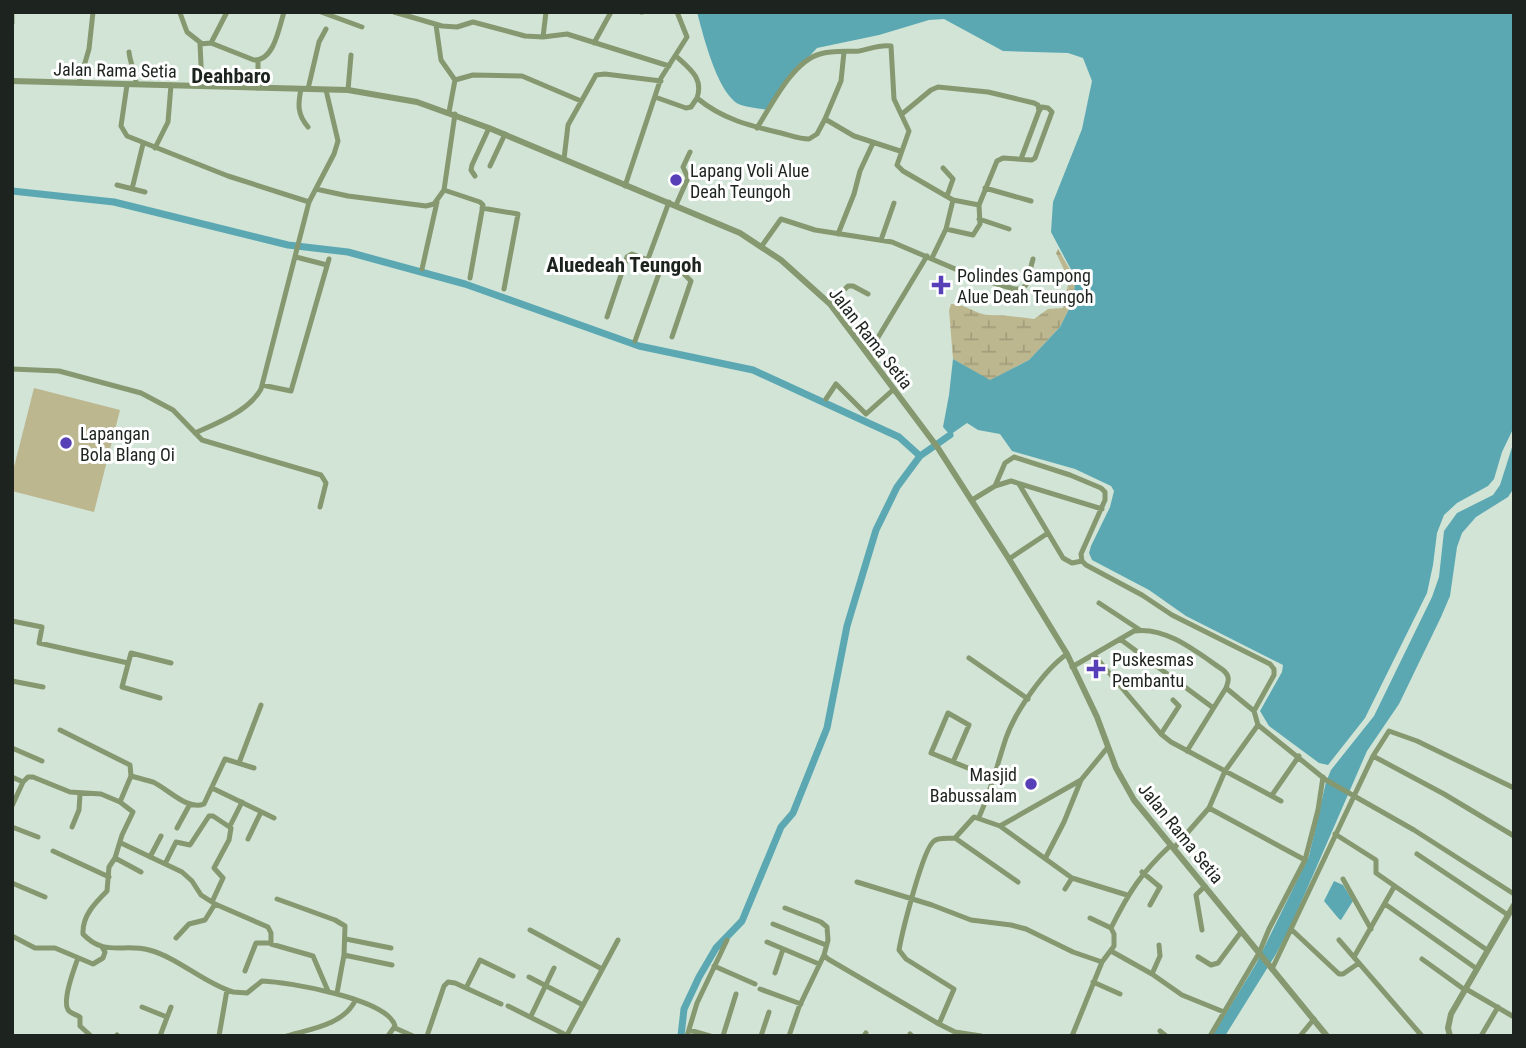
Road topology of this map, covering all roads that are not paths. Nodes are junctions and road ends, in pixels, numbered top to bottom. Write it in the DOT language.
graph roads {
  1 [pos="93,12"];
  2 [pos="174,12"];
  3 [pos="227,12"];
  4 [pos="284,12"];
  5 [pos="321,12"];
  6 [pos="546,12"];
  7 [pos="611,12"];
  8 [pos="677,12"];
  9 [pos="180,13"];
  10 [pos="398,13"];
  11 [pos="12,15"];
  12 [pos="12,23"];
  13 [pos="436,25"];
  14 [pos="362,27"];
  15 [pos="326,29"];
  16 [pos="543,37"];
  17 [pos="201,43"];
  18 [pos="211,43"];
  19 [pos="594,43"];
  20 [pos="129,52"];
  21 [pos="844,52"];
  22 [pos="351,55"];
  23 [pos="676,56"];
  24 [pos="258,61"];
  25 [pos="669,66"];
  26 [pos="456,80"];
  27 [pos="12,81"];
  28 [pos="661,81"];
  29 [pos="79,83"];
  30 [pos="136,84"];
  31 [pos="127,85"];
  32 [pos="171,85"];
  33 [pos="202,85"];
  34 [pos="258,88"];
  35 [pos="305,89"];
  36 [pos="326,90"];
  37 [pos="348,90"];
  38 [pos="655,97"];
  39 [pos="697,98"];
  40 [pos="581,101"];
  41 [pos="1039,111"];
  42 [pos="452,113"];
  43 [pos="902,114"];
  44 [pos="825,119"];
  45 [pos="308,127"];
  46 [pos="489,128"];
  47 [pos="757,128"];
  48 [pos="505,134"];
  49 [pos="873,143"];
  50 [pos="143,144"];
  51 [pos="155,148"];
  52 [pos="900,151"];
  53 [pos="691,152"];
  54 [pos="564,159"];
  55 [pos="1021,159"];
  56 [pos="490,166"];
  57 [pos="943,168"];
  58 [pos="475,176"];
  59 [pos="117,185"];
  60 [pos="625,186"];
  61 [pos="985,188"];
  62 [pos="132,189"];
  63 [pos="316,189"];
  64 [pos="444,190"];
  65 [pos="145,192"];
  66 [pos="950,198"];
  67 [pos="438,199"];
  68 [pos="1031,201"];
  69 [pos="309,202"];
  70 [pos="894,202"];
  71 [pos="672,204"];
  72 [pos="979,205"];
  73 [pos="482,208"];
  74 [pos="979,219"];
  75 [pos="946,229"];
  76 [pos="1009,229"];
  77 [pos="838,233"];
  78 [pos="881,240"];
  79 [pos="761,247"];
  80 [pos="296,254"];
  81 [pos="930,257"];
  82 [pos="648,259"];
  83 [pos="1033,260"];
  84 [pos="662,265"];
  85 [pos="422,269"];
  86 [pos="470,278"];
  87 [pos="504,289"];
  88 [pos="868,294"];
  89 [pos="830,304"];
  90 [pos="607,317"];
  91 [pos="672,337"];
  92 [pos="635,341"];
  93 [pos="868,354"];
  94 [pos="12,369"];
  95 [pos="262,385"];
  96 [pos="894,389"];
  97 [pos="826,399"];
  98 [pos="195,433"];
  99 [pos="1019,484"];
  100 [pos="995,486"];
  101 [pos="972,500"];
  102 [pos="320,507"];
  103 [pos="1102,509"];
  104 [pos="1048,533"];
  105 [pos="1009,559"];
  106 [pos="1082,561"];
  107 [pos="1099,603"];
  108 [pos="12,621"];
  109 [pos="1140,630"];
  110 [pos="1120,639"];
  111 [pos="1067,654"];
  112 [pos="1094,655"];
  113 [pos="970,658"];
  114 [pos="128,663"];
  115 [pos="171,663"];
  116 [pos="1072,667"];
  117 [pos="12,681"];
  118 [pos="43,687"];
  119 [pos="1226,688"];
  120 [pos="159,698"];
  121 [pos="1028,699"];
  122 [pos="1173,700"];
  123 [pos="261,705"];
  124 [pos="1213,707"];
  125 [pos="1254,711"];
  126 [pos="1258,725"];
  127 [pos="60,730"];
  128 [pos="1161,733"];
  129 [pos="1108,747"];
  130 [pos="12,748"];
  131 [pos="1186,751"];
  132 [pos="1299,756"];
  133 [pos="1373,756"];
  134 [pos="42,761"];
  135 [pos="953,762"];
  136 [pos="239,764"];
  137 [pos="254,768"];
  138 [pos="1225,771"];
  139 [pos="131,776"];
  140 [pos="12,777"];
  141 [pos="995,779"];
  142 [pos="1324,779"];
  143 [pos="1081,780"];
  144 [pos="23,782"];
  145 [pos="212,788"];
  146 [pos="1514,789"];
  147 [pos="80,794"];
  148 [pos="1353,794"];
  149 [pos="1272,795"];
  150 [pos="1281,801"];
  151 [pos="120,802"];
  152 [pos="242,803"];
  153 [pos="190,804"];
  154 [pos="12,806"];
  155 [pos="1209,808"];
  156 [pos="261,812"];
  157 [pos="979,817"];
  158 [pos="274,818"];
  159 [pos="232,824"];
  160 [pos="1000,826"];
  161 [pos="12,827"];
  162 [pos="72,828"];
  163 [pos="177,828"];
  164 [pos="1335,834"];
  165 [pos="161,836"];
  166 [pos="1514,836"];
  167 [pos="38,838"];
  168 [pos="955,838"];
  169 [pos="248,839"];
  170 [pos="121,843"];
  171 [pos="1172,846"];
  172 [pos="52,851"];
  173 [pos="1417,854"];
  174 [pos="150,857"];
  175 [pos="1046,857"];
  176 [pos="115,858"];
  177 [pos="1305,860"];
  178 [pos="165,864"];
  179 [pos="141,872"];
  180 [pos="1142,872"];
  181 [pos="109,877"];
  182 [pos="1072,878"];
  183 [pos="1343,879"];
  184 [pos="857,882"];
  185 [pos="1018,882"];
  186 [pos="12,883"];
  187 [pos="1205,886"];
  188 [pos="1394,887"];
  189 [pos="1065,889"];
  190 [pos="1514,894"];
  191 [pos="1127,895"];
  192 [pos="45,897"];
  193 [pos="277,899"];
  194 [pos="912,900"];
  195 [pos="214,903"];
  196 [pos="1385,904"];
  197 [pos="1150,905"];
  198 [pos="1514,905"];
  199 [pos="785,908"];
  200 [pos="1508,915"];
  201 [pos="1090,918"];
  202 [pos="773,924"];
  203 [pos="1111,928"];
  204 [pos="1202,929"];
  205 [pos="1371,929"];
  206 [pos="530,930"];
  207 [pos="1292,930"];
  208 [pos="1241,932"];
  209 [pos="12,936"];
  210 [pos="176,938"];
  211 [pos="346,939"];
  212 [pos="618,940"];
  213 [pos="727,940"];
  214 [pos="1339,940"];
  215 [pos="270,943"];
  216 [pos="767,943"];
  217 [pos="1159,944"];
  218 [pos="826,946"];
  219 [pos="103,947"];
  220 [pos="391,948"];
  221 [pos="783,949"];
  222 [pos="1487,950"];
  223 [pos="1111,951"];
  224 [pos="1259,953"];
  225 [pos="344,955"];
  226 [pos="824,955"];
  227 [pos="1198,957"];
  228 [pos="1354,957"];
  229 [pos="78,958"];
  230 [pos="1422,959"];
  231 [pos="1102,962"];
  232 [pos="819,964"];
  233 [pos="1359,964"];
  234 [pos="392,965"];
  235 [pos="714,965"];
  236 [pos="554,968"];
  237 [pos="1272,968"];
  238 [pos="602,969"];
  239 [pos="1477,969"];
  240 [pos="245,971"];
  241 [pos="775,973"];
  242 [pos="1152,974"];
  243 [pos="513,975"];
  244 [pos="529,977"];
  245 [pos="1093,982"];
  246 [pos="755,984"];
  247 [pos="546,985"];
  248 [pos="466,988"];
  249 [pos="760,989"];
  250 [pos="227,990"];
  251 [pos="328,990"];
  252 [pos="1466,990"];
  253 [pos="337,993"];
  254 [pos="1120,994"];
  255 [pos="736,995"];
  256 [pos="355,1001"];
  257 [pos="801,1004"];
  258 [pos="583,1005"];
  259 [pos="142,1007"];
  260 [pos="171,1007"];
  261 [pos="1498,1007"];
  262 [pos="769,1012"];
  263 [pos="1224,1012"];
  264 [pos="531,1016"];
  265 [pos="167,1017"];
  266 [pos="1514,1017"];
  267 [pos="1314,1019"];
  268 [pos="939,1024"];
  269 [pos="395,1028"];
  270 [pos="1160,1031"];
  271 [pos="688,1033"];
  272 [pos="955,1034"];
  273 [pos="567,1035"];
  274 [pos="91,1036"];
  275 [pos="160,1036"];
  276 [pos="219,1036"];
  277 [pos="286,1036"];
  278 [pos="388,1036"];
  279 [pos="413,1036"];
  280 [pos="427,1036"];
  281 [pos="710,1036"];
  282 [pos="723,1036"];
  283 [pos="761,1036"];
  284 [pos="789,1036"];
  285 [pos="981,1036"];
  286 [pos="1072,1036"];
  287 [pos="1167,1036"];
  288 [pos="1210,1036"];
  289 [pos="1300,1036"];
  290 [pos="1327,1036"];
  291 [pos="1422,1036"];
  292 [pos="1450,1036"];
  293 [pos="1481,1036"];
  1 -- 29 [label="street"];
  2 -- 9 [label="street"];
  3 -- 18 [label="street"];
  4 -- 24 [label="street"];
  5 -- 14 [label="street"];
  6 -- 16 [label="street"];
  7 -- 19 [label="street"];
  8 -- 23 [label="street"];
  9 -- 17 [label="street"];
  10 -- 13 [label="street"];
  11 -- 12 [label="street"];
  13 -- 16 [label="street"];
  13 -- 26 [label="street"];
  15 -- 35 [label="street"];
  16 -- 19 [label="street"];
  17 -- 18 [label="street"];
  17 -- 33 [label="street"];
  18 -- 24 [label="street"];
  19 -- 25 [label="street"];
  20 -- 30 [label="street"];
  21 -- 43 [label="street"];
  21 -- 44 [label="street"];
  21 -- 47 [label="street"];
  22 -- 37 [label="street"];
  23 -- 25 [label="street"];
  23 -- 39 [label="street"];
  24 -- 34 [label="street"];
  25 -- 28 [label="street"];
  26 -- 40 [label="street"];
  26 -- 42 [label="street"];
  27 -- 29 [label="street, Jalan Rama Setia"];
  28 -- 38 [label="street"];
  28 -- 40 [label="street"];
  29 -- 31 [label="street, Jalan Rama Setia"];
  30 -- 31 [label="street, Jalan Rama Setia"];
  30 -- 32 [label="street, Jalan Rama Setia"];
  31 -- 50 [label="street"];
  32 -- 33 [label="street, Jalan Rama Setia"];
  32 -- 51 [label="street"];
  33 -- 34 [label="street, Jalan Rama Setia"];
  34 -- 35 [label="street, Jalan Rama Setia"];
  35 -- 36 [label="street, Jalan Rama Setia"];
  35 -- 45 [label="street"];
  36 -- 37 [label="street, Jalan Rama Setia"];
  36 -- 63 [label="street"];
  37 -- 42 [label="street, Jalan Rama Setia"];
  38 -- 39 [label="street"];
  38 -- 60 [label="street"];
  39 -- 47 [label="street"];
  40 -- 54 [label="street"];
  41 -- 43 [label="street"];
  41 -- 55 [label="street"];
  41 -- 55 [label="street"];
  42 -- 46 [label="street, Jalan Rama Setia"];
  42 -- 64 [label="street"];
  43 -- 52 [label="street"];
  44 -- 47 [label="street"];
  44 -- 49 [label="street"];
  46 -- 48 [label="street, Jalan Rama Setia"];
  46 -- 58 [label="street"];
  48 -- 54 [label="street, Jalan Rama Setia"];
  48 -- 56 [label="street"];
  49 -- 52 [label="street"];
  49 -- 77 [label="street"];
  50 -- 51 [label="street"];
  50 -- 62 [label="street"];
  51 -- 69 [label="street"];
  52 -- 66 [label="street"];
  53 -- 71 [label="street"];
  54 -- 60 [label="street, Jalan Rama Setia"];
  55 -- 61 [label="street"];
  57 -- 66 [label="street"];
  59 -- 62 [label="street"];
  60 -- 71 [label="street, Jalan Rama Setia"];
  61 -- 68 [label="street"];
  61 -- 72 [label="street"];
  62 -- 65 [label="street"];
  63 -- 67 [label="street"];
  63 -- 69 [label="street"];
  64 -- 67 [label="street"];
  64 -- 73 [label="street"];
  66 -- 72 [label="street"];
  66 -- 75 [label="street"];
  67 -- 85 [label="street"];
  69 -- 80 [label="street"];
  70 -- 78 [label="street"];
  71 -- 79 [label="street, Jalan Rama Setia"];
  71 -- 82 [label="street"];
  72 -- 74 [label="street"];
  73 -- 86 [label="street"];
  73 -- 87 [label="street"];
  74 -- 75 [label="street"];
  74 -- 76 [label="street"];
  75 -- 81 [label="street"];
  77 -- 78 [label="street"];
  77 -- 79 [label="street"];
  78 -- 81 [label="street"];
  79 -- 89 [label="street, Jalan Rama Setia"];
  80 -- 95 [label="street"];
  80 -- 95 [label="street"];
  81 -- 83 [label="street"];
  81 -- 93 [label="street"];
  82 -- 84 [label="street"];
  82 -- 90 [label="street"];
  84 -- 91 [label="street"];
  84 -- 92 [label="street"];
  88 -- 89 [label="street"];
  89 -- 93 [label="street, Jalan Rama Setia"];
  93 -- 96 [label="street, Jalan Rama Setia"];
  94 -- 98 [label="street"];
  95 -- 98 [label="street"];
  96 -- 97 [label="street"];
  96 -- 101 [label="street, Jalan Rama Setia"];
  98 -- 102 [label="street"];
  99 -- 100 [label="street"];
  99 -- 103 [label="street"];
  99 -- 104 [label="street"];
  100 -- 101 [label="street"];
  100 -- 103 [label="street"];
  101 -- 105 [label="street, Jalan Rama Setia"];
  103 -- 106 [label="street"];
  104 -- 105 [label="street"];
  104 -- 106 [label="street"];
  105 -- 111 [label="street, Jalan Rama Setia"];
  106 -- 125 [label="street"];
  107 -- 109 [label="street"];
  108 -- 114 [label="street"];
  109 -- 110 [label="street"];
  109 -- 119 [label="street"];
  110 -- 112 [label="street"];
  110 -- 124 [label="street"];
  111 -- 116 [label="street, Jalan Rama Setia"];
  111 -- 121 [label="street"];
  112 -- 116 [label="street"];
  112 -- 128 [label="street"];
  113 -- 121 [label="street"];
  114 -- 115 [label="street"];
  114 -- 120 [label="street"];
  116 -- 129 [label="street, Jalan Rama Setia"];
  117 -- 118 [label="street"];
  119 -- 124 [label="street"];
  119 -- 125 [label="street"];
  121 -- 141 [label="street"];
  122 -- 128 [label="street"];
  123 -- 136 [label="street"];
  124 -- 131 [label="street"];
  125 -- 126 [label="street"];
  126 -- 132 [label="street"];
  126 -- 138 [label="street"];
  127 -- 139 [label="street"];
  128 -- 131 [label="street"];
  129 -- 143 [label="street"];
  129 -- 171 [label="street, Jalan Rama Setia"];
  130 -- 134 [label="street"];
  131 -- 138 [label="street"];
  132 -- 142 [label="street"];
  132 -- 149 [label="street"];
  133 -- 146 [label="street"];
  133 -- 148 [label="street"];
  133 -- 166 [label="street"];
  135 -- 135 [label="street"];
  135 -- 141 [label="street"];
  136 -- 137 [label="street"];
  136 -- 145 [label="street"];
  138 -- 149 [label="street"];
  138 -- 155 [label="street"];
  139 -- 151 [label="street"];
  139 -- 153 [label="street"];
  140 -- 144 [label="street"];
  141 -- 157 [label="street"];
  142 -- 148 [label="street"];
  142 -- 177 [label="street"];
  143 -- 160 [label="street"];
  143 -- 175 [label="street"];
  144 -- 147 [label="street"];
  144 -- 154 [label="street"];
  145 -- 152 [label="street"];
  145 -- 153 [label="street"];
  147 -- 151 [label="street"];
  147 -- 162 [label="street"];
  148 -- 164 [label="street"];
  148 -- 190 [label="street"];
  149 -- 150 [label="street"];
  151 -- 170 [label="street"];
  152 -- 156 [label="street"];
  152 -- 159 [label="street"];
  153 -- 163 [label="street"];
  155 -- 171 [label="street"];
  155 -- 177 [label="street"];
  156 -- 158 [label="street"];
  156 -- 169 [label="street"];
  157 -- 160 [label="street"];
  157 -- 168 [label="street"];
  160 -- 175 [label="street"];
  161 -- 167 [label="street"];
  164 -- 188 [label="street"];
  164 -- 207 [label="street"];
  165 -- 174 [label="street"];
  168 -- 185 [label="street"];
  168 -- 194 [label="street"];
  170 -- 174 [label="street"];
  170 -- 176 [label="street"];
  171 -- 180 [label="street"];
  171 -- 187 [label="street, Jalan Rama Setia"];
  172 -- 181 [label="street"];
  173 -- 200 [label="street"];
  174 -- 178 [label="street"];
  175 -- 182 [label="street"];
  176 -- 179 [label="street"];
  176 -- 181 [label="street"];
  177 -- 224 [label="street"];
  178 -- 195 [label="street"];
  178 -- 195 [label="street"];
  180 -- 191 [label="street"];
  180 -- 197 [label="street"];
  181 -- 219 [label="street"];
  182 -- 189 [label="street"];
  182 -- 191 [label="street"];
  183 -- 205 [label="street"];
  184 -- 194 [label="street"];
  186 -- 192 [label="street"];
  187 -- 204 [label="street"];
  187 -- 208 [label="street, Jalan Rama Setia"];
  188 -- 196 [label="street"];
  188 -- 222 [label="street"];
  191 -- 203 [label="street"];
  193 -- 211 [label="street"];
  194 -- 231 [label="street"];
  194 -- 268 [label="street"];
  195 -- 210 [label="street"];
  195 -- 215 [label="street"];
  196 -- 205 [label="street"];
  196 -- 239 [label="street"];
  198 -- 200 [label="street"];
  199 -- 218 [label="street"];
  200 -- 222 [label="street"];
  201 -- 203 [label="street"];
  202 -- 218 [label="street"];
  203 -- 223 [label="street"];
  205 -- 228 [label="street"];
  206 -- 238 [label="street"];
  207 -- 233 [label="street"];
  207 -- 237 [label="street"];
  208 -- 224 [label="street, Jalan Rama Setia"];
  208 -- 227 [label="street"];
  209 -- 229 [label="street"];
  211 -- 220 [label="street"];
  211 -- 225 [label="street"];
  212 -- 238 [label="street"];
  213 -- 235 [label="street"];
  214 -- 228 [label="street"];
  215 -- 240 [label="street"];
  215 -- 251 [label="street"];
  216 -- 221 [label="street"];
  217 -- 242 [label="street"];
  218 -- 226 [label="street"];
  219 -- 229 [label="street"];
  219 -- 250 [label="street"];
  221 -- 232 [label="street"];
  221 -- 241 [label="street"];
  222 -- 239 [label="street"];
  223 -- 231 [label="street"];
  223 -- 242 [label="street"];
  224 -- 237 [label="street, Jalan Rama Setia"];
  224 -- 263 [label="street"];
  225 -- 234 [label="street"];
  225 -- 253 [label="street"];
  226 -- 232 [label="street"];
  226 -- 268 [label="street"];
  228 -- 233 [label="street"];
  229 -- 274 [label="street"];
  230 -- 252 [label="street"];
  231 -- 245 [label="street"];
  232 -- 257 [label="street"];
  233 -- 291 [label="street"];
  235 -- 246 [label="street"];
  235 -- 271 [label="street"];
  236 -- 247 [label="street"];
  237 -- 267 [label="street, Jalan Rama Setia"];
  238 -- 258 [label="street"];
  239 -- 252 [label="street"];
  242 -- 263 [label="street"];
  243 -- 248 [label="street"];
  244 -- 247 [label="street"];
  245 -- 254 [label="street"];
  245 -- 286 [label="street"];
  247 -- 258 [label="street"];
  247 -- 264 [label="street"];
  248 -- 264 [label="street"];
  248 -- 280 [label="street"];
  249 -- 257 [label="street"];
  250 -- 251 [label="street"];
  250 -- 276 [label="street"];
  251 -- 253 [label="street"];
  252 -- 261 [label="street"];
  252 -- 292 [label="street"];
  253 -- 256 [label="street"];
  255 -- 282 [label="street"];
  256 -- 269 [label="street"];
  256 -- 277 [label="street"];
  257 -- 284 [label="street"];
  258 -- 273 [label="street"];
  259 -- 265 [label="street"];
  260 -- 265 [label="street"];
  261 -- 266 [label="street"];
  261 -- 293 [label="street"];
  262 -- 283 [label="street"];
  263 -- 288 [label="street"];
  264 -- 273 [label="street"];
  265 -- 275 [label="street"];
  267 -- 289 [label="street"];
  267 -- 290 [label="street, Jalan Rama Setia"];
  268 -- 272 [label="street"];
  269 -- 278 [label="street"];
  269 -- 279 [label="street"];
  270 -- 287 [label="street"];
  271 -- 281 [label="street"];
  272 -- 285 [label="street"];
}
